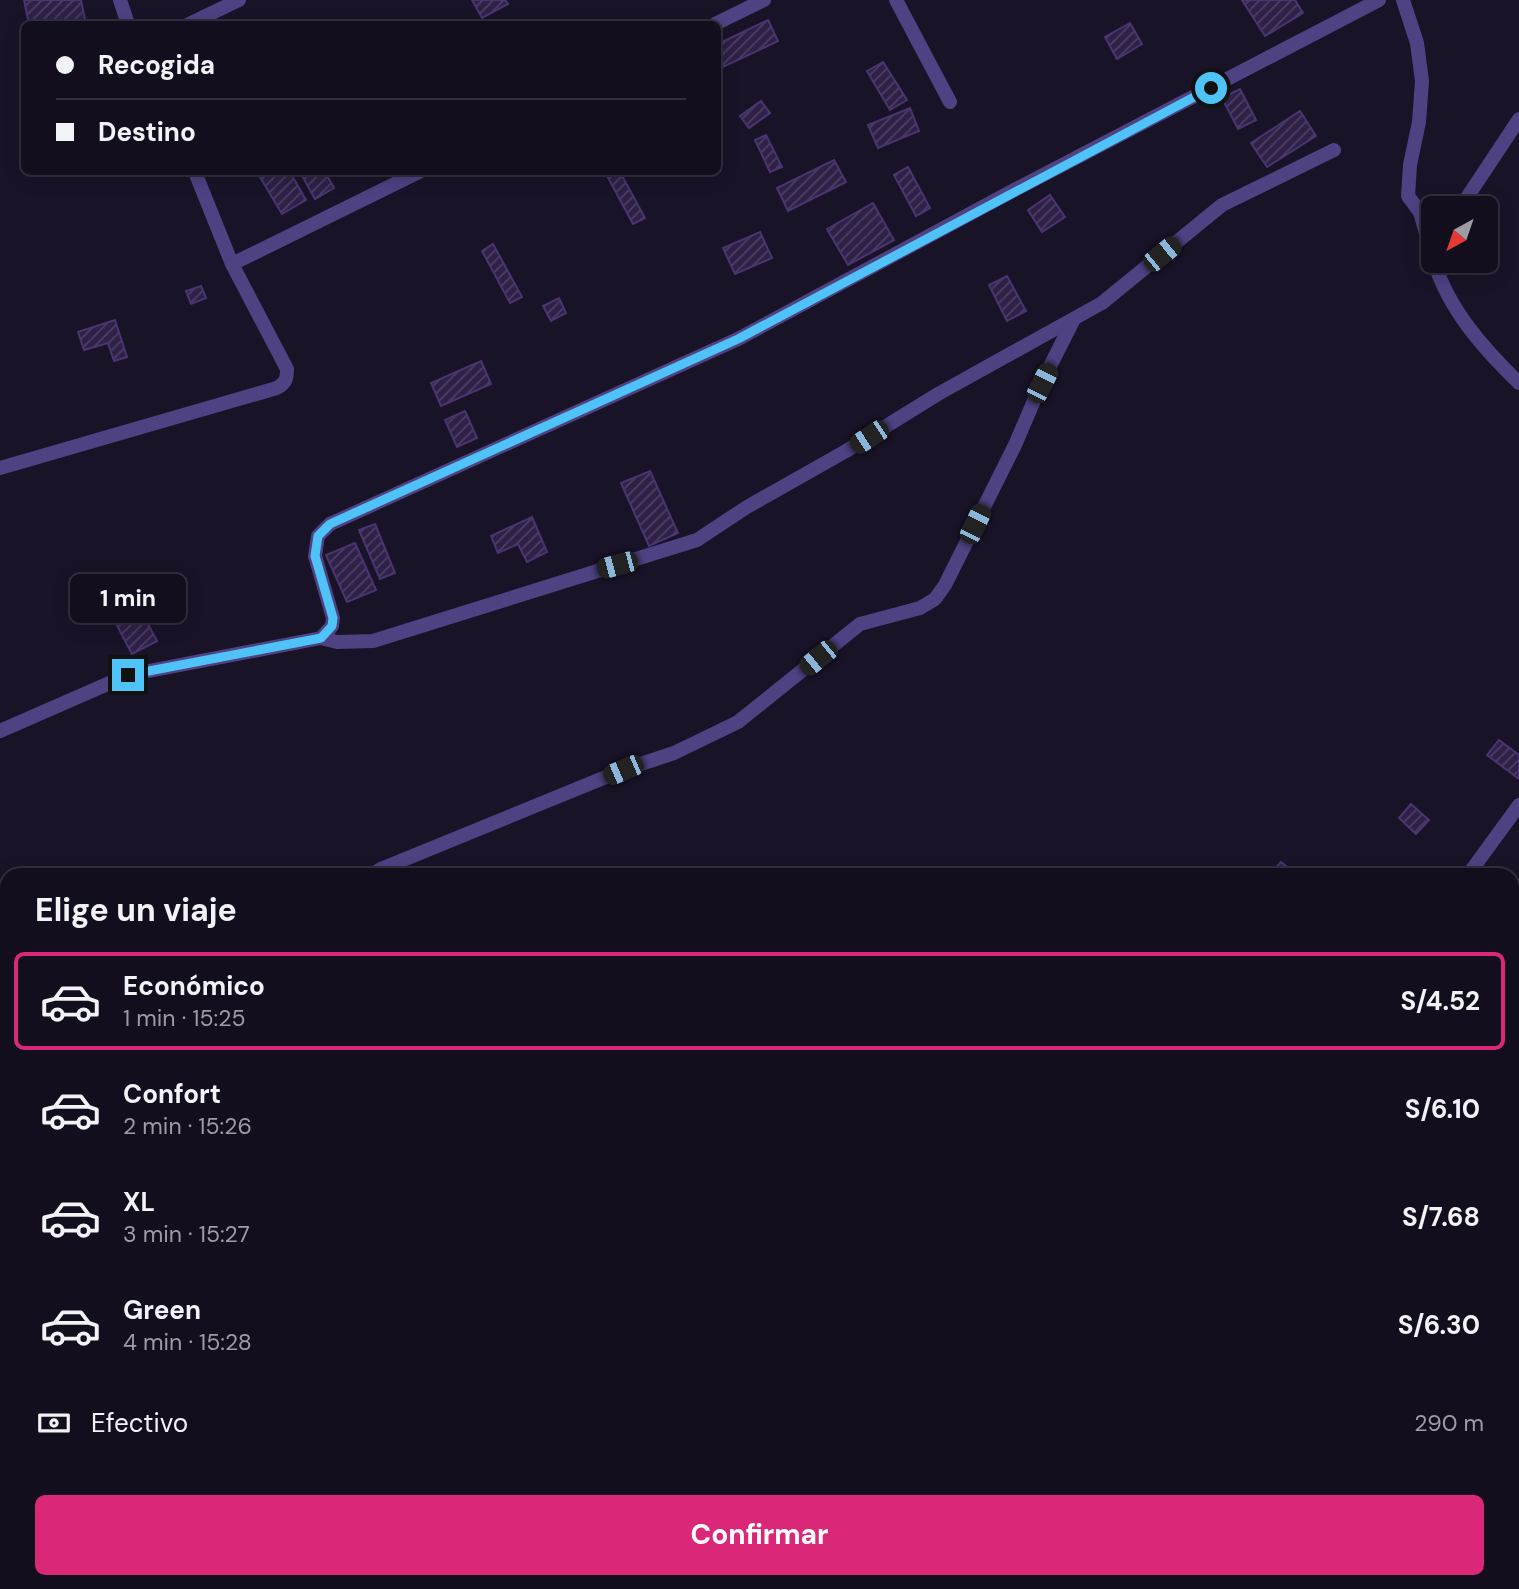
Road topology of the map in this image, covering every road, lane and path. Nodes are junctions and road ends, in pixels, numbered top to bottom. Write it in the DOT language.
graph roads {
  1 [pos="120,0"];
  2 [pos="239,0"];
  3 [pos="764,0"];
  4 [pos="896,0"];
  5 [pos="1379,0"];
  6 [pos="1403,0"];
  7 [pos="127,21"];
  8 [pos="195,21"];
  9 [pos="721,21"];
  10 [pos="950,102"];
  11 [pos="1519,119"];
  12 [pos="1334,150"];
  13 [pos="413,175"];
  14 [pos="197,177"];
  15 [pos="1468,196"];
  16 [pos="1421,208"];
  17 [pos="232,264"];
  18 [pos="1438,273"];
  19 [pos="1074,319"];
  20 [pos="1519,383"];
  21 [pos="0,468"];
  22 [pos="321,638"];
  23 [pos="0,731"];
  24 [pos="1519,806"];
  25 [pos="383,868"];
  26 [pos="1473,868"];
  1 -- 7 [label="street"];
  2 -- 8 [label="street"];
  3 -- 9 [label="street"];
  4 -- 10 [label="street"];
  5 -- 22 [label="street"];
  6 -- 16 [label="street"];
  11 -- 15 [label="street"];
  12 -- 19 [label="street"];
  13 -- 17 [label="street"];
  14 -- 17 [label="street"];
  17 -- 21 [label="street"];
  18 -- 20 [label="street"];
  19 -- 22 [label="street"];
  19 -- 25 [label="street"];
  22 -- 23 [label="street"];
  24 -- 26 [label="street"];
}
